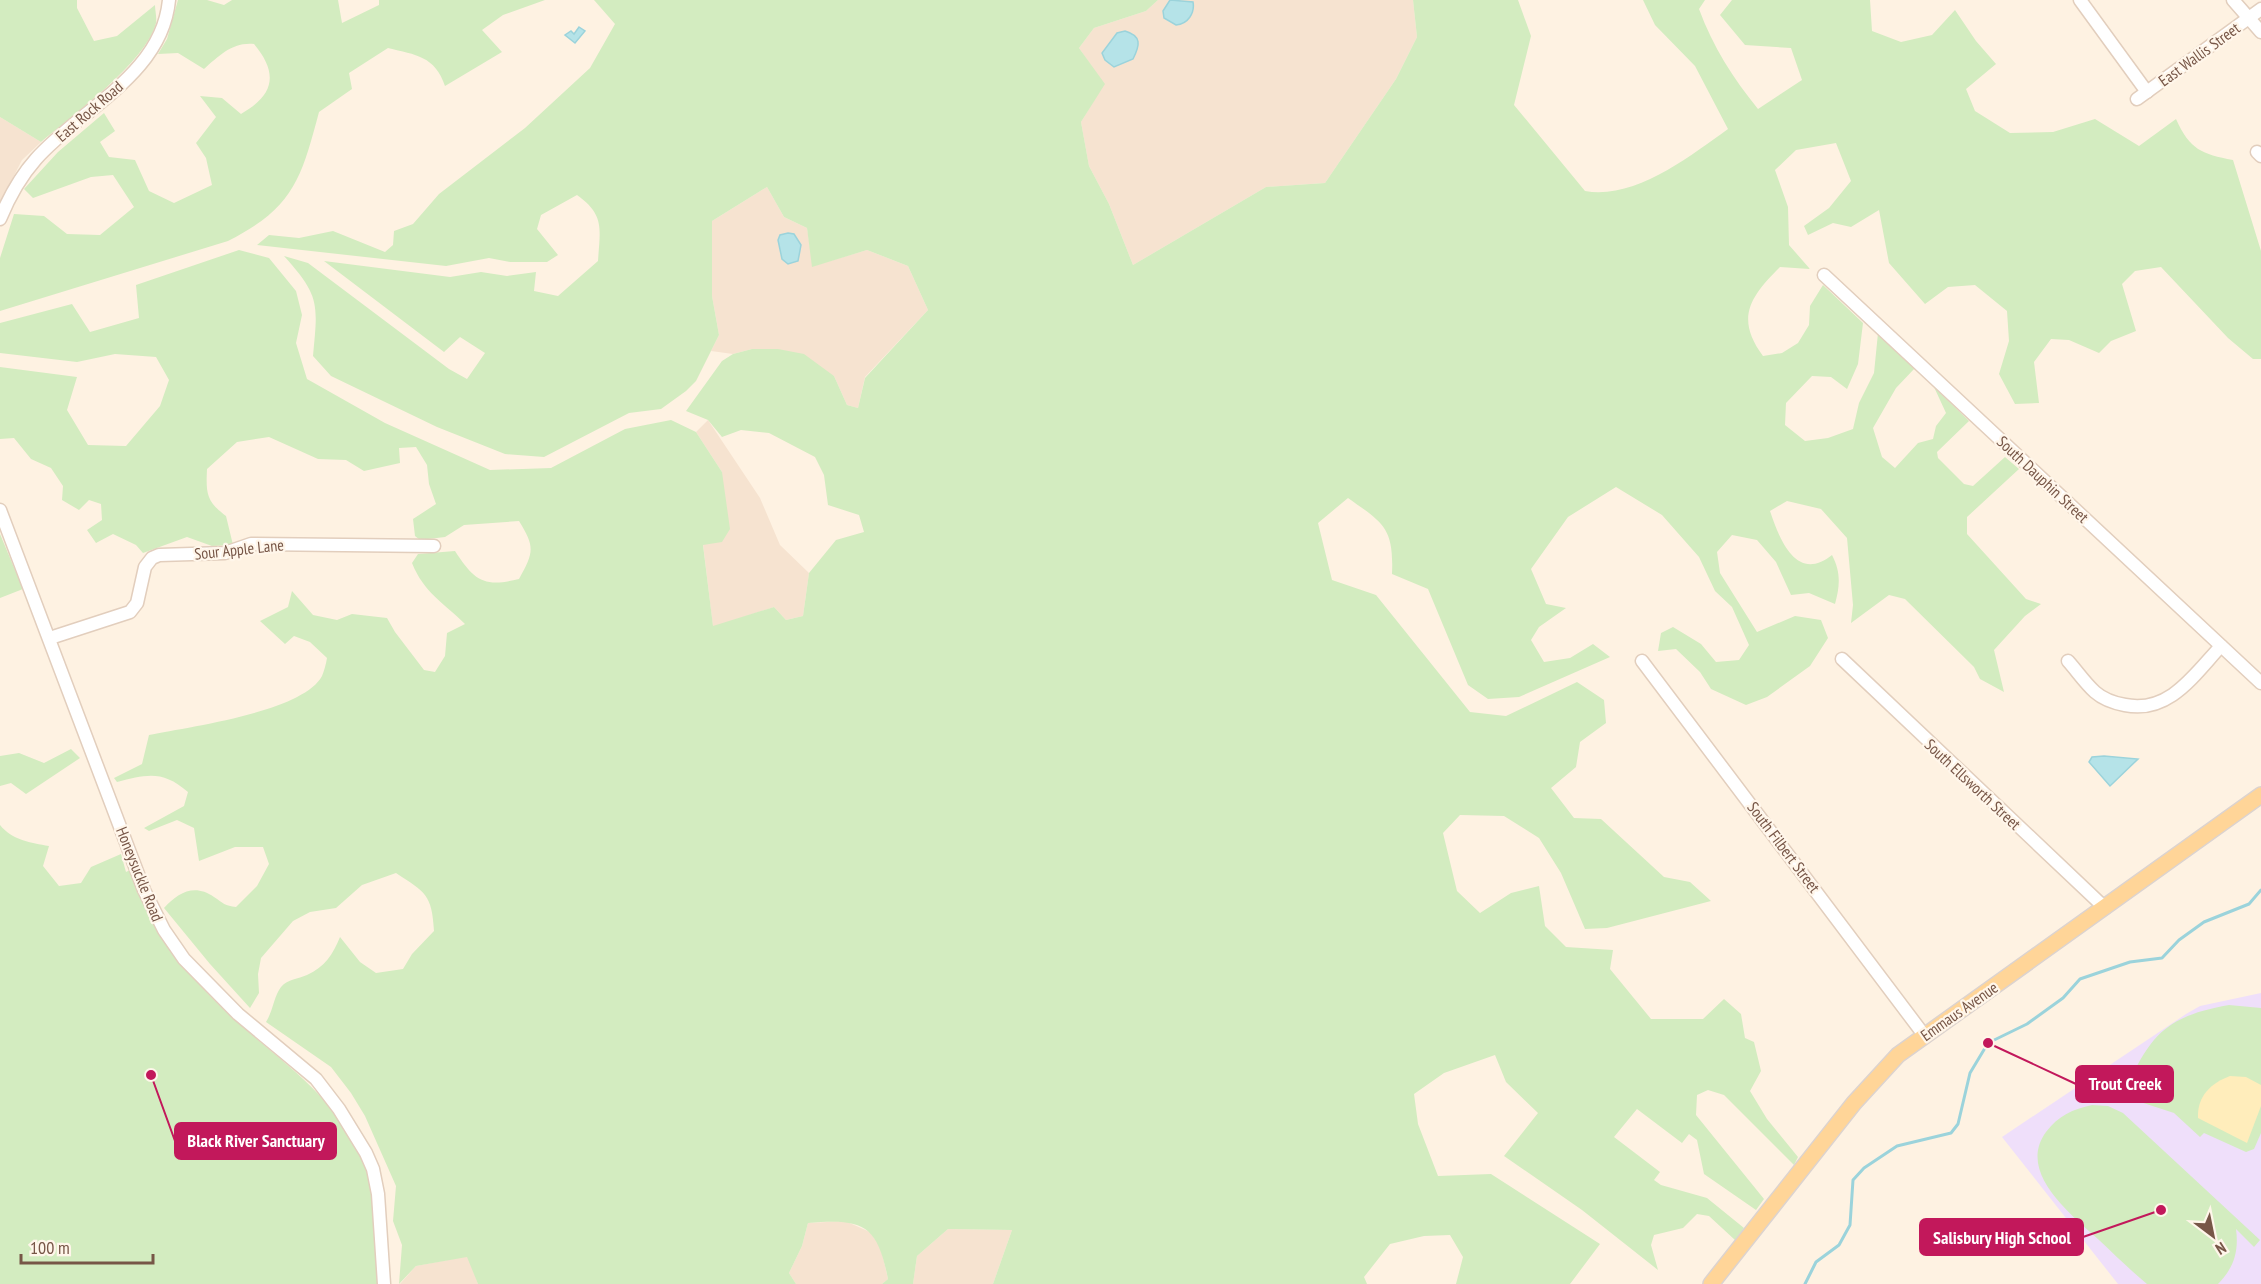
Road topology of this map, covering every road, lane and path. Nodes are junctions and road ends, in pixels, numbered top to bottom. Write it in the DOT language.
graph roads {
  1 [pos="169,0"];
  2 [pos="2080,0"];
  3 [pos="2233,0"];
  4 [pos="2261,9"];
  5 [pos="2247,19"];
  6 [pos="2261,32"];
  7 [pos="0,219"];
  8 [pos="1824,275"];
  9 [pos="0,510"];
  10 [pos="434,546"];
  11 [pos="50,638"];
  12 [pos="2221,646"];
  13 [pos="1842,659"];
  14 [pos="1642,661"];
  15 [pos="2068,661"];
  16 [pos="2261,683"];
  17 [pos="2261,795"];
  18 [pos="2105,908"];
  19 [pos="1924,1035"];
  20 [pos="384,1284"];
  21 [pos="1711,1284"];
  1 -- 7 [label="street, East Rock Road"];
  2 -- 5 [label="street, East Wallis Street"];
  3 -- 5 [label="street"];
  4 -- 5 [label="street, East Wallis Street"];
  5 -- 6 [label="street"];
  8 -- 12 [label="street, South Dauphin Street"];
  9 -- 11 [label="street, Honeysuckle Road"];
  10 -- 11 [label="street, Sour Apple Lane"];
  11 -- 20 [label="street, Honeysuckle Road"];
  12 -- 15 [label="street"];
  12 -- 16 [label="street, South Dauphin Street"];
  13 -- 18 [label="street, South Ellsworth Street"];
  14 -- 19 [label="street, South Filbert Street"];
  17 -- 18 [label="main road, Emmaus Avenue"];
  18 -- 19 [label="main road, Emmaus Avenue"];
  19 -- 21 [label="main road, Emmaus Avenue"];
}
